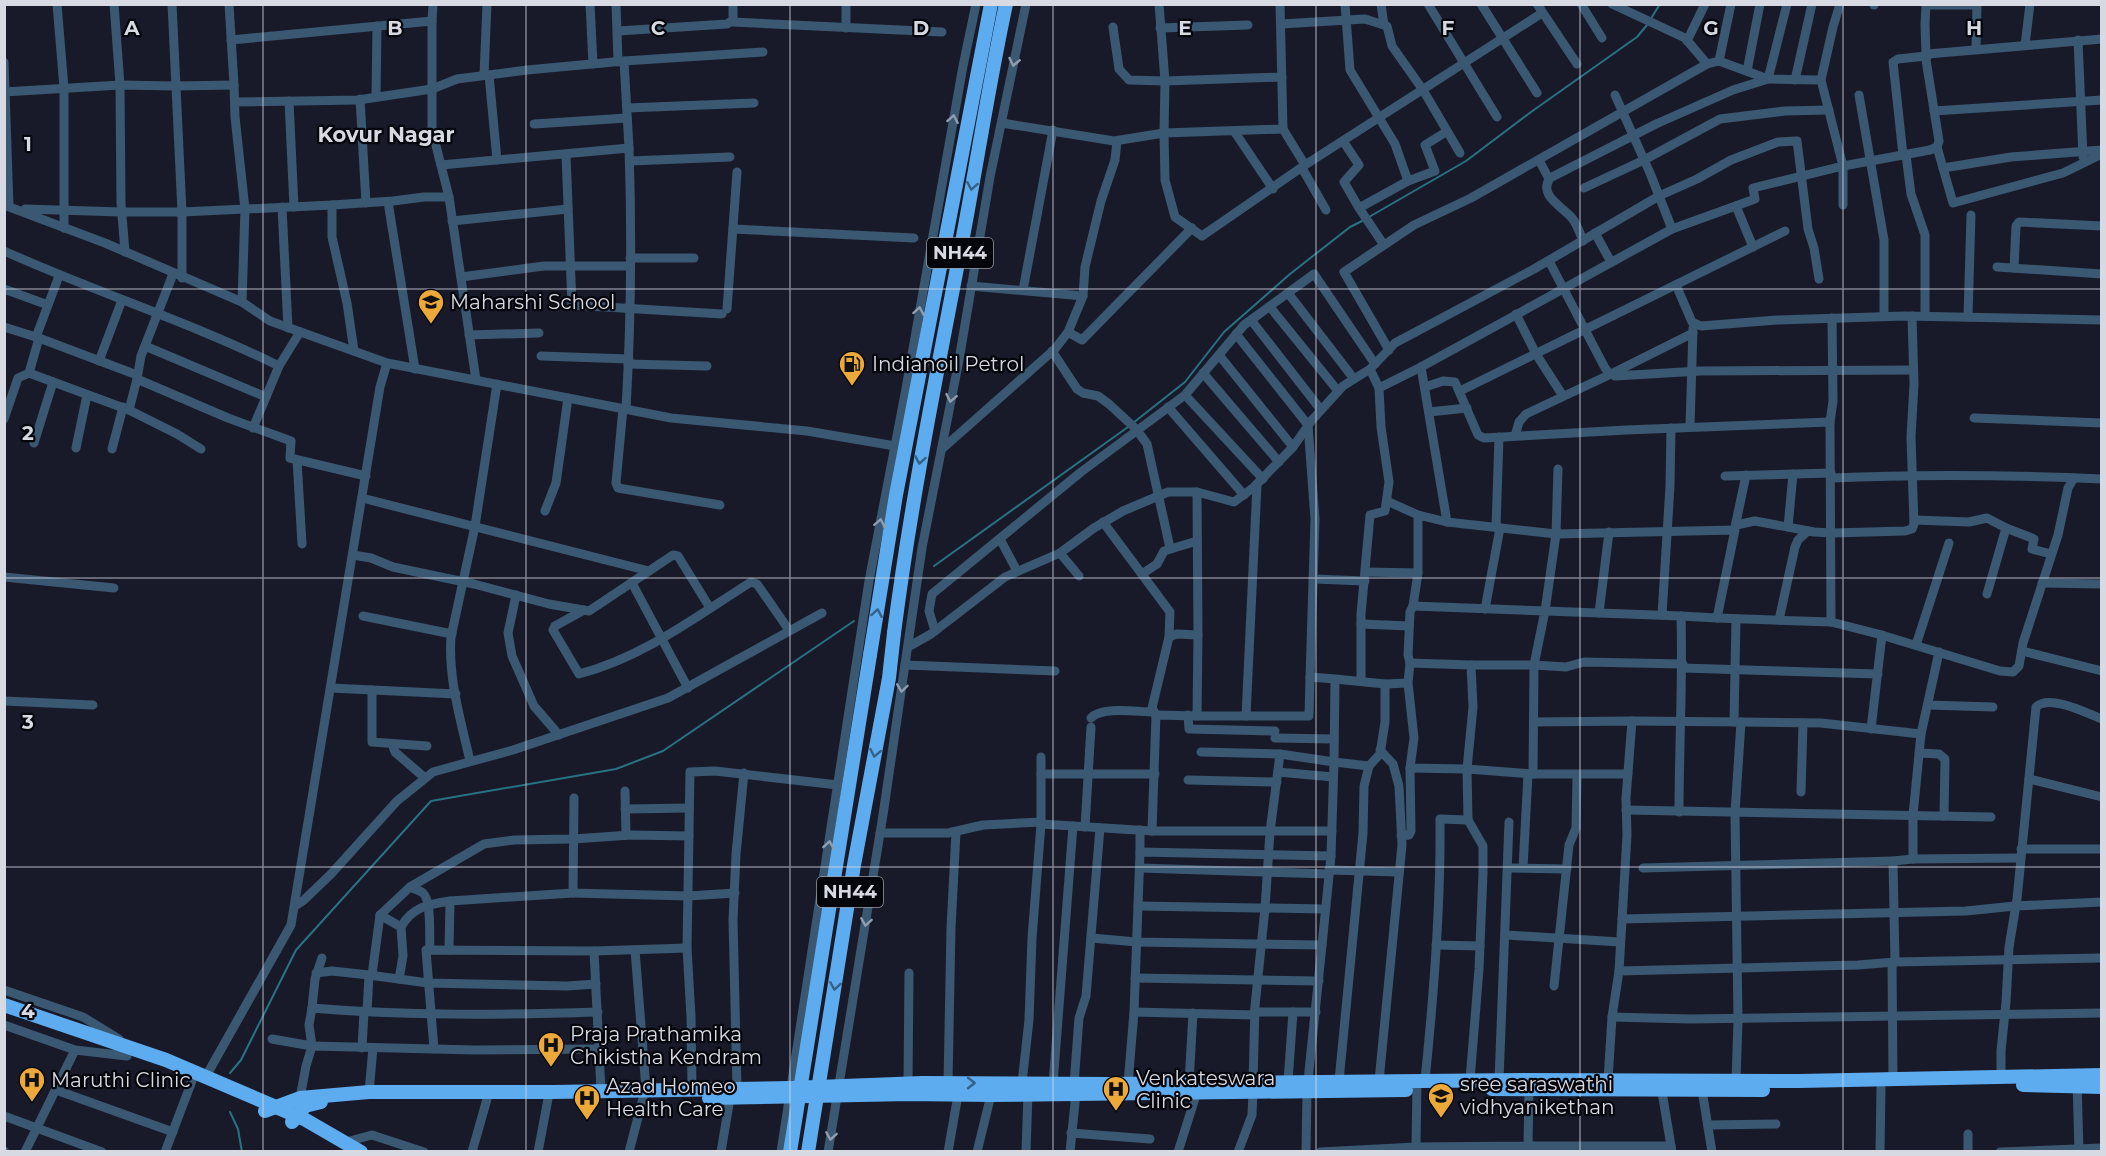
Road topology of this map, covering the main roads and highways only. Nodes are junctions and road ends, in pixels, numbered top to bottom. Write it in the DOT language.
graph roads {
  1 [pos="991,4"];
  2 [pos="1006,4"];
  3 [pos="4,1005"];
  4 [pos="4,1013"];
  5 [pos="129,1051"];
  6 [pos="2102,1075"];
  7 [pos="2077,1081"];
  8 [pos="1419,1083"];
  9 [pos="1661,1085"];
  10 [pos="1308,1086"];
  11 [pos="1253,1087"];
  12 [pos="2102,1087"];
  13 [pos="1025,1088"];
  14 [pos="1193,1088"];
  15 [pos="1075,1089"];
  16 [pos="838,1091"];
  17 [pos="733,1093"];
  18 [pos="645,1094"];
  19 [pos="271,1109"];
  20 [pos="294,1119"];
  21 [pos="346,1147"];
  22 [pos="361,1152"];
  23 [pos="790,1152"];
  24 [pos="808,1152"];
  23 -- 1 [label="highway, NH44, one-way, bridge"];
  2 -- 24 [label="highway, NH44, one-way, bridge"];
  3 -- 5 [label="highway"];
  4 -- 5 [label="highway"];
  5 -- 19 [label="highway"];
  6 -- 7 [label="highway"];
  7 -- 9 [label="highway"];
  7 -- 9 [label="highway"];
  7 -- 12 [label="highway"];
  8 -- 9 [label="highway"];
  8 -- 9 [label="highway"];
  8 -- 10 [label="highway"];
  8 -- 10 [label="highway"];
  10 -- 11 [label="highway"];
  10 -- 11 [label="highway"];
  11 -- 14 [label="highway"];
  13 -- 15 [label="highway"];
  13 -- 15 [label="highway"];
  16 -- 13 [label="highway, one-way"];
  13 -- 16 [label="highway"];
  14 -- 15 [label="highway"];
  14 -- 15 [label="highway"];
  16 -- 17 [label="highway"];
  17 -- 18 [label="highway"];
  17 -- 18 [label="highway"];
  18 -- 19 [label="highway"];
  18 -- 20 [label="highway"];
  19 -- 20 [label="highway"];
  20 -- 21 [label="highway"];
  21 -- 22 [label="highway"];
}
